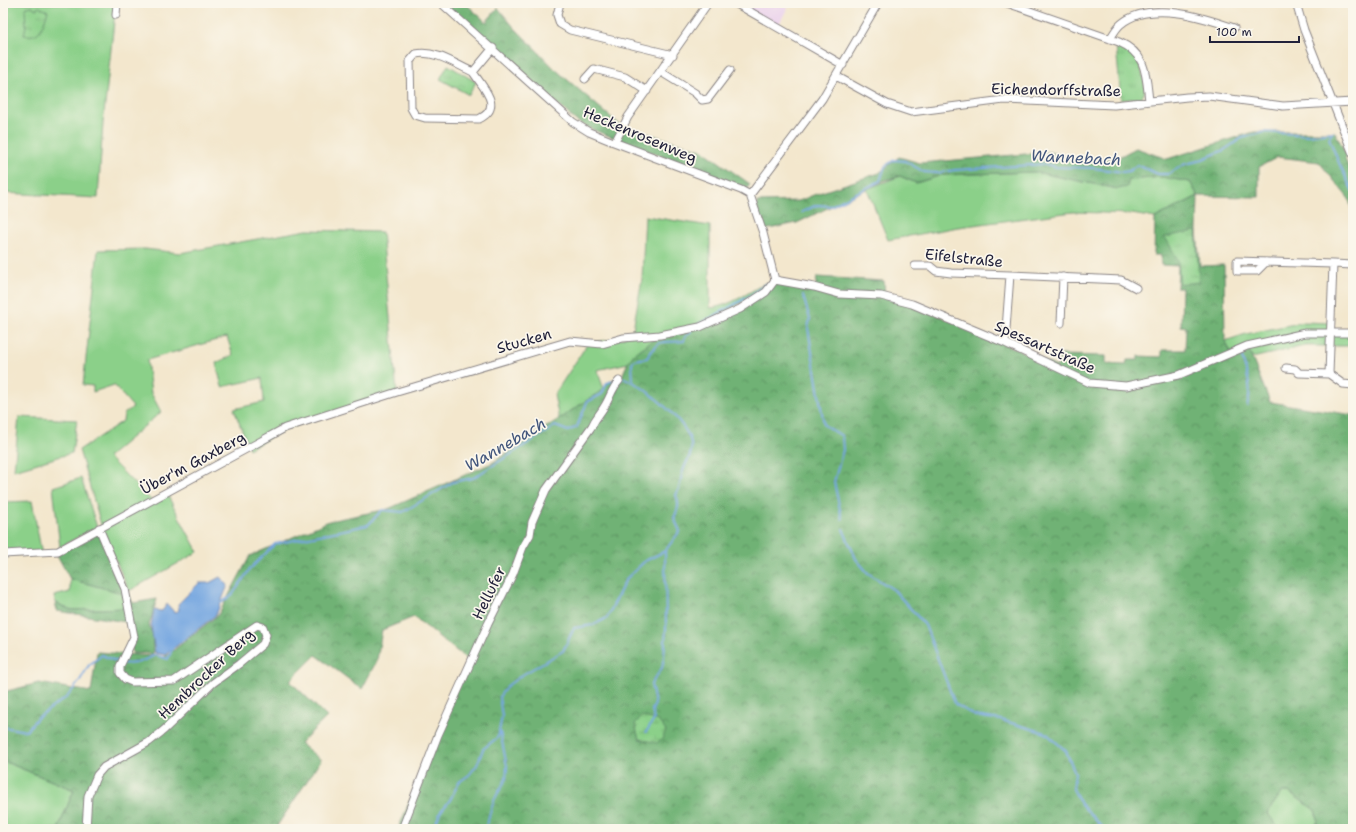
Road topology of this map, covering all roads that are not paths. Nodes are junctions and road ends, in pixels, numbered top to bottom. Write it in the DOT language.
graph roads {
  1 [pos="117,3"];
  2 [pos="441,3"];
  3 [pos="560,3"];
  4 [pos="708,3"];
  5 [pos="735,3"];
  6 [pos="878,3"];
  7 [pos="1007,3"];
  8 [pos="1296,3"];
  9 [pos="116,15"];
  10 [pos="1234,28"];
  11 [pos="1110,39"];
  12 [pos="493,48"];
  13 [pos="672,56"];
  14 [pos="843,65"];
  15 [pos="730,70"];
  16 [pos="472,72"];
  17 [pos="660,72"];
  18 [pos="836,76"];
  19 [pos="585,79"];
  20 [pos="647,91"];
  21 [pos="1149,101"];
  22 [pos="1353,102"];
  23 [pos="1332,104"];
  24 [pos="615,142"];
  25 [pos="1353,154"];
  26 [pos="750,195"];
  27 [pos="1266,262"];
  28 [pos="1334,264"];
  29 [pos="1353,265"];
  30 [pos="915,266"];
  31 [pos="1010,276"];
  32 [pos="1063,277"];
  33 [pos="775,280"];
  34 [pos="1136,288"];
  35 [pos="1061,322"];
  36 [pos="1331,333"];
  37 [pos="1353,333"];
  38 [pos="1005,343"];
  39 [pos="1286,368"];
  40 [pos="1329,374"];
  41 [pos="619,381"];
  42 [pos="1353,385"];
  43 [pos="397,392"];
  44 [pos="99,528"];
  45 [pos="3,554"];
  46 [pos="86,829"];
  47 [pos="402,829"];
  1 -- 9 [label="street"];
  2 -- 12 [label="street, Heckenrosenweg"];
  3 -- 13 [label="street"];
  4 -- 13 [label="street"];
  5 -- 14 [label="street"];
  6 -- 14 [label="street"];
  7 -- 11 [label="street"];
  8 -- 23 [label="street"];
  10 -- 11 [label="street"];
  11 -- 21 [label="street"];
  12 -- 16 [label="street"];
  12 -- 24 [label="street, Heckenrosenweg"];
  13 -- 17 [label="street"];
  14 -- 18 [label="street"];
  15 -- 17 [label="street"];
  16 -- 16 [label="street"];
  17 -- 20 [label="street"];
  18 -- 21 [label="street, Eichendorffstraße"];
  18 -- 26 [label="street"];
  19 -- 20 [label="street"];
  20 -- 24 [label="street"];
  21 -- 23 [label="street, Eichendorffstraße"];
  22 -- 23 [label="street, Eichendorffstraße"];
  23 -- 25 [label="street"];
  24 -- 26 [label="street, Heckenrosenweg"];
  26 -- 33 [label="street"];
  27 -- 28 [label="street"];
  28 -- 29 [label="street"];
  28 -- 36 [label="street"];
  30 -- 31 [label="street, Eifelstraße"];
  31 -- 32 [label="street, Eifelstraße"];
  31 -- 38 [label="street, Eifelstraße"];
  32 -- 34 [label="street, Eifelstraße"];
  32 -- 35 [label="street"];
  33 -- 38 [label="street, Spessartstraße"];
  33 -- 43 [label="street, Stucken"];
  36 -- 37 [label="street, Spessartstraße"];
  36 -- 38 [label="street, Spessartstraße"];
  36 -- 40 [label="street"];
  39 -- 40 [label="street"];
  40 -- 42 [label="street"];
  41 -- 47 [label="street, Hellufer"];
  43 -- 44 [label="street, Über'm Gaxberg"];
  44 -- 45 [label="street, Über'm Gaxberg"];
  44 -- 46 [label="street, Hembrocker Berg"];
}
